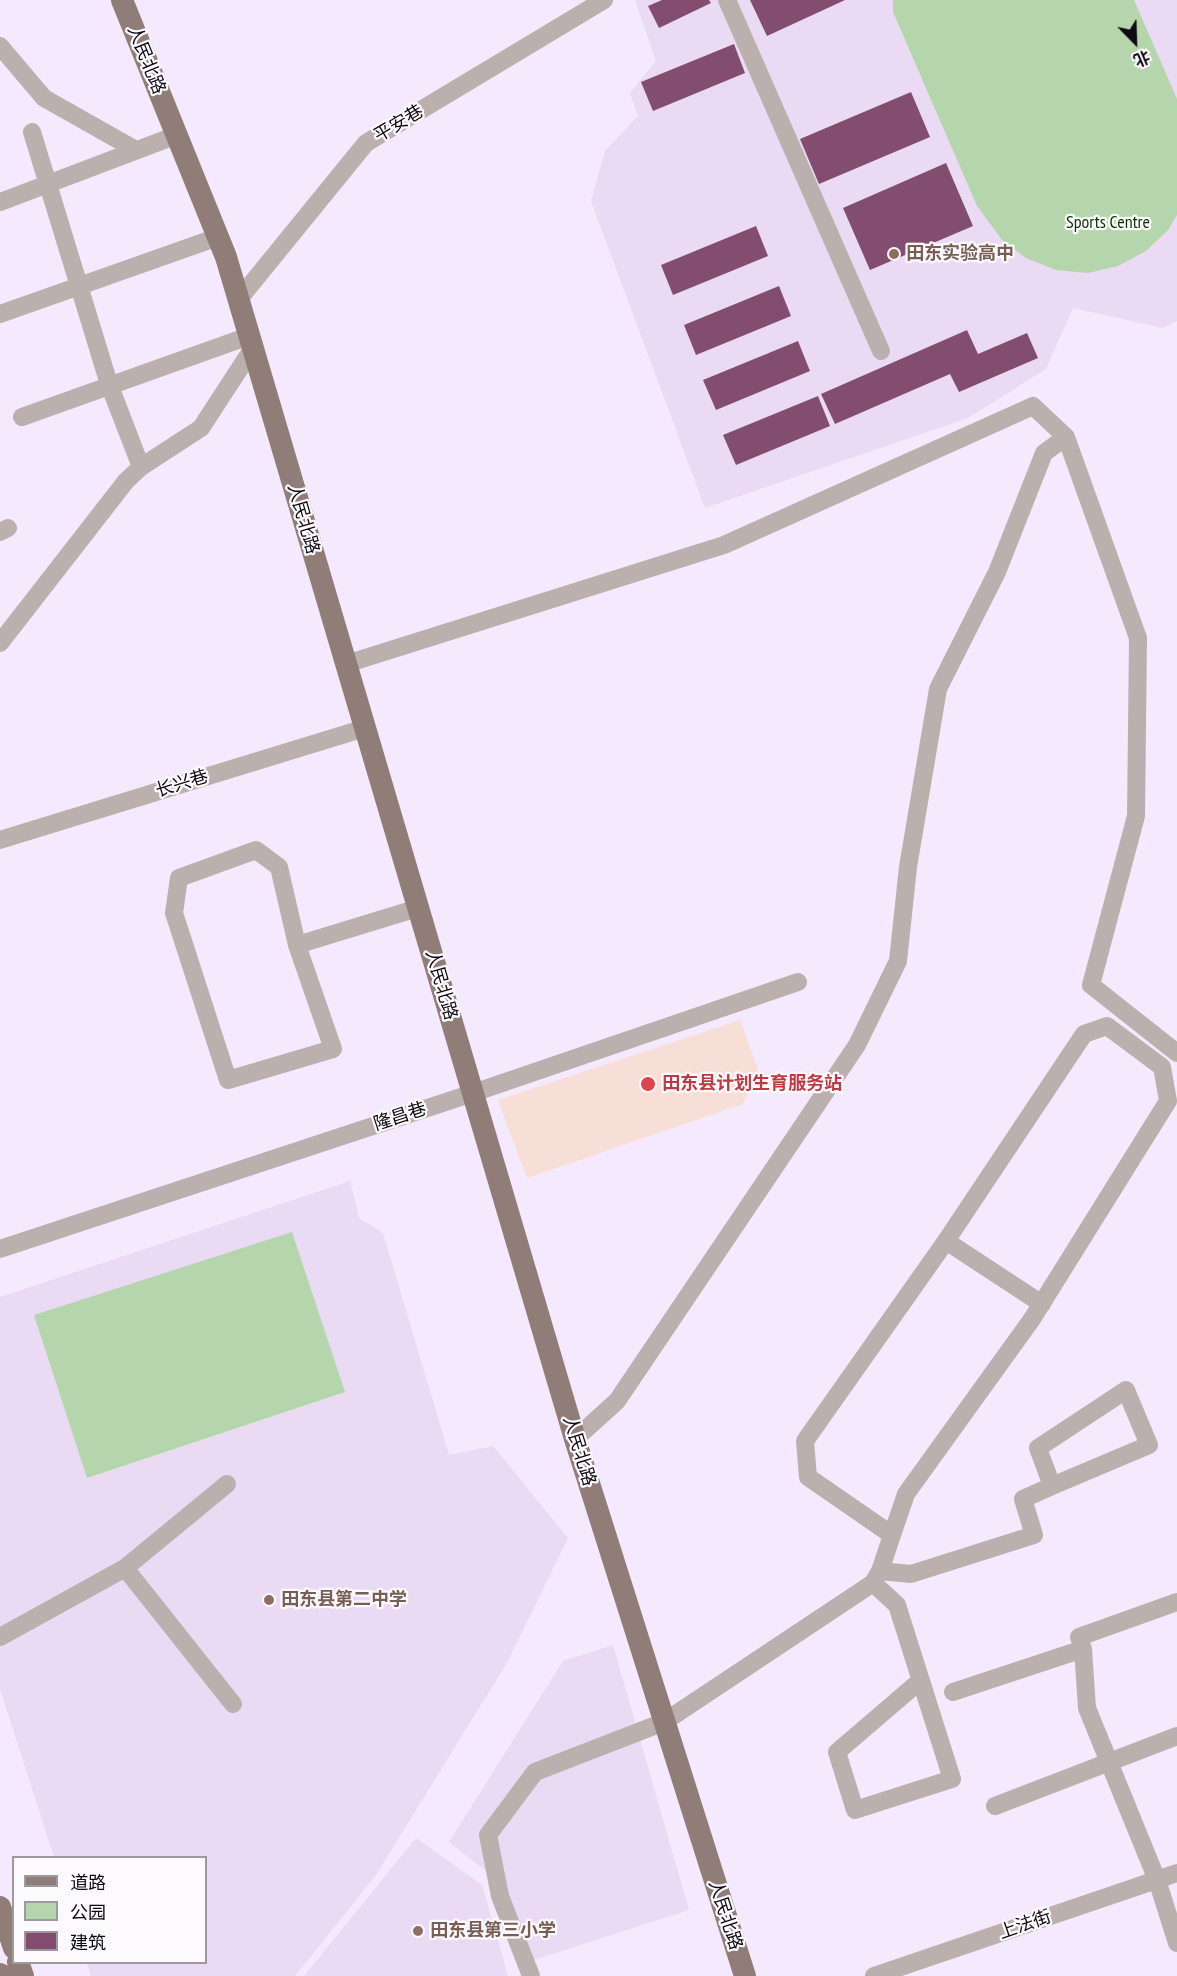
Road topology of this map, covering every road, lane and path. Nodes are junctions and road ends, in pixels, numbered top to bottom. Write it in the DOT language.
graph roads {
  1 [pos="122,0"];
  2 [pos="603,0"];
  3 [pos="727,0"];
  4 [pos="0,46"];
  5 [pos="32,132"];
  6 [pos="177,135"];
  7 [pos="136,150"];
  8 [pos="48,184"];
  9 [pos="0,202"];
  10 [pos="218,237"];
  11 [pos="80,285"];
  12 [pos="238,299"];
  13 [pos="0,314"];
  14 [pos="251,342"];
  15 [pos="881,351"];
  16 [pos="109,384"];
  17 [pos="22,417"];
  18 [pos="1066,437"];
  19 [pos="141,467"];
  20 [pos="0,643"];
  21 [pos="346,664"];
  22 [pos="365,728"];
  23 [pos="0,840"];
  24 [pos="418,908"];
  25 [pos="297,945"];
  26 [pos="798,982"];
  27 [pos="1177,1053"];
  28 [pos="473,1093"];
  29 [pos="946,1241"];
  30 [pos="2,1242"];
  31 [pos="1042,1304"];
  32 [pos="575,1439"];
  33 [pos="227,1484"];
  34 [pos="1053,1486"];
  35 [pos="892,1535"];
  36 [pos="126,1568"];
  37 [pos="877,1577"];
  38 [pos="1177,1602"];
  39 [pos="0,1637"];
  40 [pos="1083,1649"];
  41 [pos="921,1680"];
  42 [pos="953,1692"];
  43 [pos="233,1704"];
  44 [pos="664,1722"];
  45 [pos="1177,1736"];
  46 [pos="1107,1761"];
  47 [pos="995,1806"];
  48 [pos="1177,1874"];
  49 [pos="1157,1880"];
  50 [pos="0,1907"];
  51 [pos="12,1942"];
  52 [pos="1177,1943"];
  53 [pos="531,1976"];
  54 [pos="745,1976"];
  55 [pos="874,1976"];
  1 -- 6 [label="main road, 人民北路"];
  2 -- 12 [label="street, 平安巷"];
  3 -- 15 [label="street"];
  4 -- 7 [label="street"];
  5 -- 8 [label="street"];
  6 -- 7 [label="street"];
  6 -- 10 [label="main road, 人民北路"];
  7 -- 8 [label="street"];
  8 -- 9 [label="street"];
  8 -- 11 [label="street"];
  10 -- 11 [label="street"];
  10 -- 12 [label="main road, 人民北路"];
  11 -- 13 [label="street"];
  11 -- 16 [label="street"];
  12 -- 14 [label="main road, 人民北路"];
  14 -- 16 [label="street"];
  14 -- 19 [label="street"];
  14 -- 21 [label="main road, 人民北路"];
  16 -- 17 [label="street"];
  16 -- 19 [label="street"];
  18 -- 21 [label="street"];
  18 -- 27 [label="street"];
  18 -- 32 [label="street"];
  19 -- 20 [label="street"];
  21 -- 22 [label="main road, 人民北路"];
  22 -- 23 [label="street, 长兴巷"];
  22 -- 24 [label="main road, 人民北路"];
  24 -- 25 [label="street"];
  24 -- 28 [label="main road, 人民北路"];
  25 -- 25 [label="street"];
  26 -- 28 [label="street, 隆昌巷"];
  28 -- 30 [label="street, 隆昌巷"];
  28 -- 32 [label="main road, 人民北路"];
  29 -- 31 [label="street"];
  29 -- 31 [label="street"];
  29 -- 35 [label="street"];
  31 -- 35 [label="street"];
  32 -- 44 [label="main road, 人民北路"];
  33 -- 36 [label="street"];
  34 -- 34 [label="street"];
  34 -- 37 [label="street"];
  35 -- 37 [label="street"];
  36 -- 39 [label="street"];
  36 -- 43 [label="street"];
  37 -- 41 [label="street"];
  37 -- 44 [label="street"];
  38 -- 40 [label="street"];
  40 -- 42 [label="street"];
  40 -- 46 [label="street"];
  41 -- 41 [label="street"];
  44 -- 53 [label="street"];
  44 -- 54 [label="main road, 人民北路"];
  45 -- 46 [label="street"];
  46 -- 47 [label="street"];
  46 -- 49 [label="street"];
  48 -- 49 [label="street, 上法街"];
  49 -- 52 [label="street"];
  49 -- 55 [label="street, 上法街"];
  50 -- 51 [label="main road"];
}
